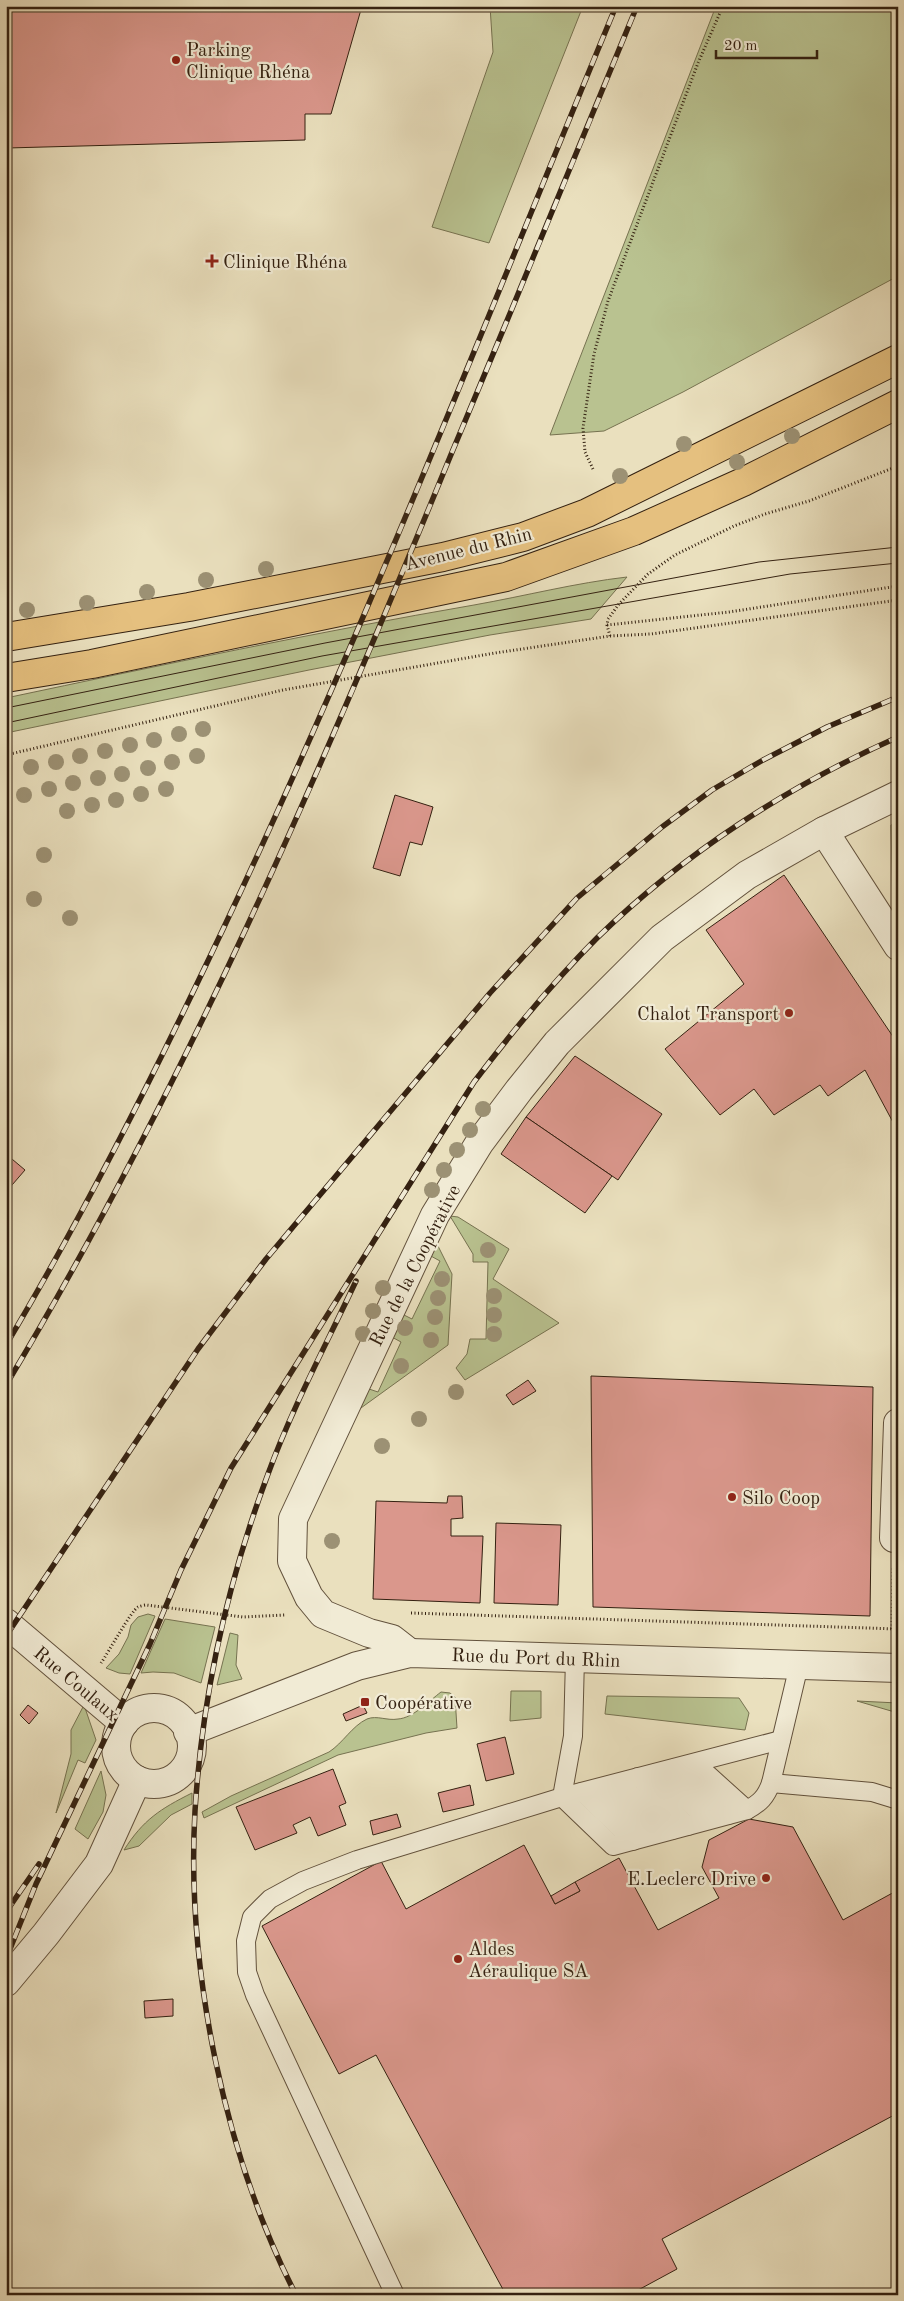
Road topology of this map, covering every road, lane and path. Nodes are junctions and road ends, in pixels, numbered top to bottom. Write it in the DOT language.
graph roads {
  1 [pos="723,6"];
  2 [pos="898,359"];
  3 [pos="898,404"];
  4 [pos="898,466"];
  5 [pos="593,469"];
  6 [pos="898,586"];
  7 [pos="898,600"];
  8 [pos="607,625"];
  9 [pos="610,636"];
  10 [pos="6,637"];
  11 [pos="6,678"];
  12 [pos="6,755"];
  13 [pos="898,795"];
  14 [pos="824,831"];
  15 [pos="898,946"];
  16 [pos="898,1422"];
  17 [pos="896,1538"];
  18 [pos="402,1613"];
  19 [pos="323,1614"];
  20 [pos="6,1623"];
  21 [pos="892,1629"];
  22 [pos="898,1629"];
  23 [pos="410,1653"];
  24 [pos="575,1658"];
  25 [pos="799,1665"];
  26 [pos="898,1668"];
  27 [pos="96,1669"];
  28 [pos="124,1723"];
  29 [pos="188,1732"];
  30 [pos="781,1740"];
  31 [pos="695,1763"];
  32 [pos="675,1768"];
  33 [pos="656,1773"];
  34 [pos="638,1778"];
  35 [pos="137,1780"];
  36 [pos="618,1783"];
  37 [pos="771,1783"];
  38 [pos="600,1788"];
  39 [pos="582,1792"];
  40 [pos="562,1797"];
  41 [pos="898,1800"];
  42 [pos="747,1810"];
  43 [pos="728,1815"];
  44 [pos="708,1820"];
  45 [pos="680,1828"];
  46 [pos="652,1835"];
  47 [pos="633,1841"];
  48 [pos="6,1982"];
  49 [pos="395,2295"];
  1 -- 5 [label="path"];
  2 -- 10 [label="main road, Avenue du Rhin"];
  3 -- 11 [label="main road, Avenue du Rhin"];
  4 -- 8 [label="path"];
  6 -- 8 [label="path"];
  7 -- 9 [label="path"];
  8 -- 9 [label="path"];
  9 -- 12 [label="path"];
  13 -- 14 [label="street, Rue de la Coopérative"];
  14 -- 15 [label="street"];
  14 -- 19 [label="street, Rue de la Coopérative"];
  16 -- 17 [label="street"];
  17 -- 21 [label="path"];
  18 -- 21 [label="path"];
  19 -- 23 [label="street"];
  19 -- 27 [label="path"];
  20 -- 28 [label="street, Rue Coulaux"];
  21 -- 22 [label="path"];
  23 -- 24 [label="street, Rue du Port du Rhin"];
  23 -- 29 [label="street, Rue du Port du Rhin"];
  24 -- 25 [label="street, Rue du Port du Rhin"];
  24 -- 40 [label="lane"];
  25 -- 26 [label="street, Rue du Port du Rhin"];
  25 -- 30 [label="lane"];
  28 -- 29 [label="street"];
  28 -- 35 [label="street"];
  29 -- 35 [label="street"];
  30 -- 31 [label="lane"];
  30 -- 37 [label="lane"];
  31 -- 32 [label="lane"];
  31 -- 42 [label="lane"];
  32 -- 33 [label="lane"];
  32 -- 43 [label="lane"];
  33 -- 34 [label="lane"];
  33 -- 44 [label="lane"];
  34 -- 36 [label="lane"];
  34 -- 45 [label="lane"];
  35 -- 48 [label="street"];
  36 -- 38 [label="lane"];
  36 -- 45 [label="lane"];
  37 -- 41 [label="lane"];
  37 -- 42 [label="lane"];
  38 -- 39 [label="lane"];
  38 -- 46 [label="lane"];
  39 -- 40 [label="lane"];
  39 -- 47 [label="lane"];
  40 -- 47 [label="lane"];
  40 -- 49 [label="lane"];
  42 -- 43 [label="lane"];
  43 -- 44 [label="lane"];
  44 -- 45 [label="lane"];
  45 -- 46 [label="lane"];
  46 -- 47 [label="lane"];
}
